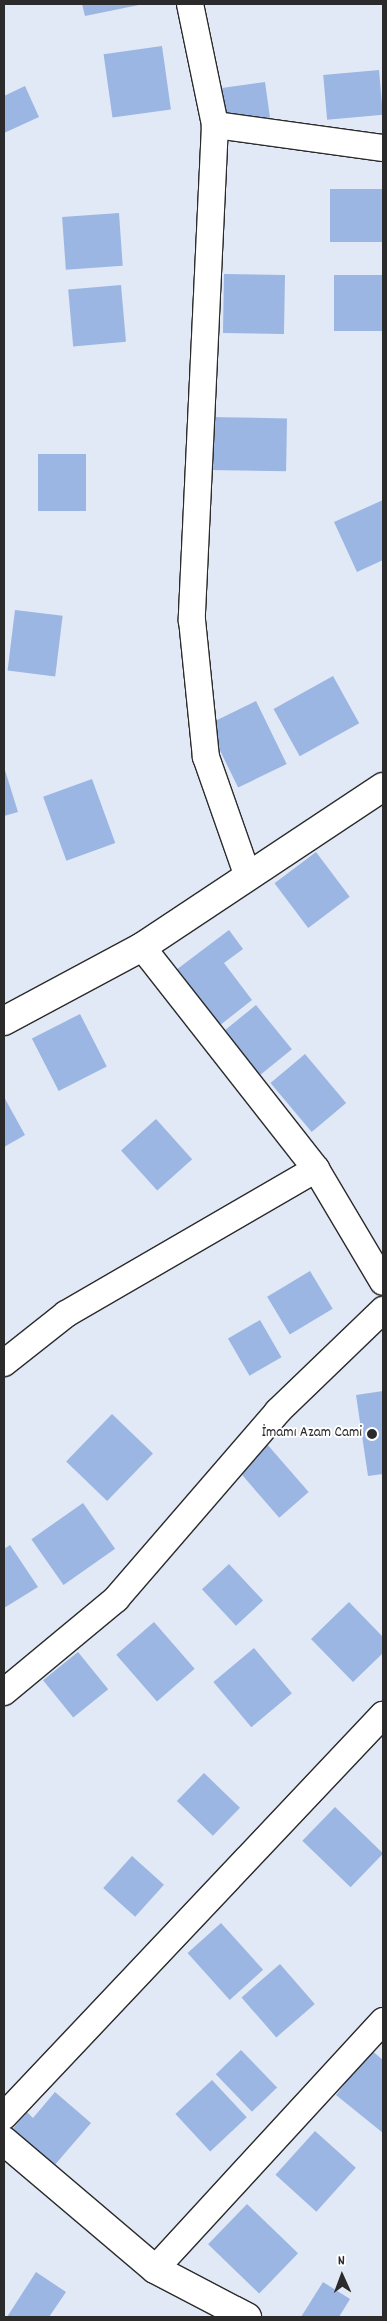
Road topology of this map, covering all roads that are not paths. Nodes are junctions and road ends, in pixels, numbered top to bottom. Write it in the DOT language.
graph roads {
  1 [pos="190,4"];
  2 [pos="215,125"];
  3 [pos="383,148"];
  4 [pos="383,787"];
  5 [pos="247,874"];
  6 [pos="142,947"];
  7 [pos="4,1020"];
  8 [pos="316,1169"];
  9 [pos="383,1282"];
  10 [pos="383,1310"];
  11 [pos="4,1363"];
  12 [pos="4,1692"];
  13 [pos="383,1715"];
  14 [pos="383,2021"];
  15 [pos="4,2116"];
  16 [pos="4,2140"];
  17 [pos="155,2269"];
  18 [pos="247,2317"];
  1 -- 2 [label="street"];
  2 -- 3 [label="street"];
  2 -- 5 [label="street"];
  4 -- 5 [label="street"];
  5 -- 6 [label="street"];
  6 -- 7 [label="street"];
  6 -- 8 [label="street"];
  8 -- 9 [label="street"];
  8 -- 11 [label="street"];
  10 -- 12 [label="street"];
  13 -- 15 [label="street"];
  14 -- 17 [label="street"];
  16 -- 17 [label="street"];
  17 -- 18 [label="street"];
}
